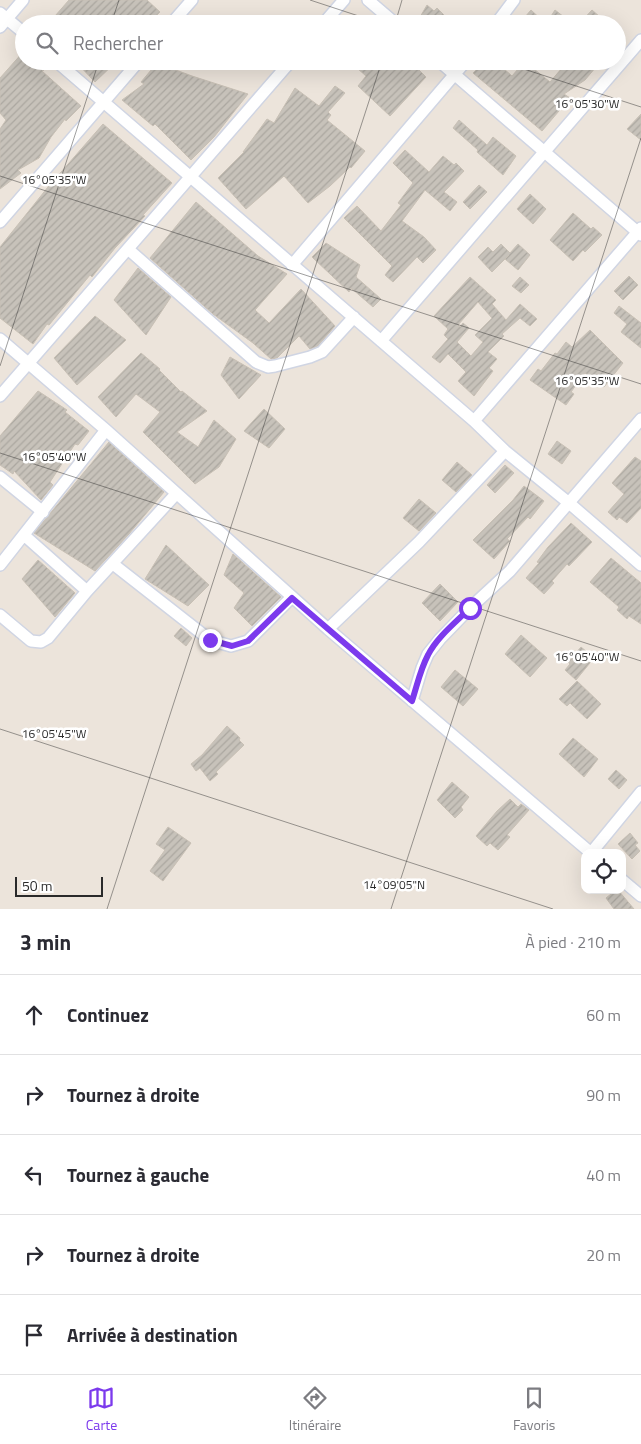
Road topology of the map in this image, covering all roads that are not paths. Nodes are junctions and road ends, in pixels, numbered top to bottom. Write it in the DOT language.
graph roads {
  1 [pos="23,0"];
  2 [pos="192,0"];
  3 [pos="344,0"];
  4 [pos="368,0"];
  5 [pos="514,0"];
  6 [pos="179,15"];
  7 [pos="332,15"];
  8 [pos="386,15"];
  9 [pos="503,15"];
  10 [pos="2,20"];
  11 [pos="15,28"];
  12 [pos="641,40"];
  13 [pos="626,58"];
  14 [pos="67,70"];
  15 [pos="131,70"];
  16 [pos="283,70"];
  17 [pos="450,70"];
  18 [pos="460,70"];
  19 [pos="615,70"];
  20 [pos="456,75"];
  21 [pos="104,102"];
  22 [pos="545,152"];
  23 [pos="190,177"];
  24 [pos="0,222"];
  25 [pos="640,232"];
  26 [pos="128,249"];
  27 [pos="292,265"];
  28 [pos="354,317"];
  29 [pos="0,339"];
  30 [pos="381,341"];
  31 [pos="29,363"];
  32 [pos="0,396"];
  33 [pos="641,419"];
  34 [pos="474,421"];
  35 [pos="106,430"];
  36 [pos="504,452"];
  37 [pos="0,477"];
  38 [pos="176,494"];
  39 [pos="569,503"];
  40 [pos="43,512"];
  41 [pos="24,536"];
  42 [pos="112,564"];
  43 [pos="0,565"];
  44 [pos="641,565"];
  45 [pos="88,591"];
  46 [pos="292,598"];
  47 [pos="0,615"];
  48 [pos="328,629"];
  49 [pos="412,701"];
  50 [pos="641,792"];
  51 [pos="586,849"];
  52 [pos="594,849"];
  53 [pos="626,883"];
  54 [pos="641,896"];
  1 -- 10 [label="street"];
  2 -- 6 [label="street"];
  3 -- 7 [label="street"];
  4 -- 8 [label="street"];
  5 -- 9 [label="street"];
  10 -- 11 [label="street"];
  12 -- 13 [label="street"];
  14 -- 21 [label="street"];
  15 -- 21 [label="street"];
  16 -- 23 [label="street"];
  17 -- 20 [label="street"];
  18 -- 20 [label="street"];
  19 -- 22 [label="street"];
  20 -- 22 [label="street"];
  20 -- 27 [label="street"];
  21 -- 23 [label="street"];
  21 -- 24 [label="street"];
  22 -- 25 [label="street"];
  22 -- 30 [label="street"];
  23 -- 26 [label="street"];
  23 -- 27 [label="street"];
  25 -- 34 [label="street"];
  26 -- 28 [label="street"];
  26 -- 31 [label="street"];
  27 -- 28 [label="street"];
  28 -- 30 [label="street"];
  29 -- 31 [label="street"];
  30 -- 34 [label="street"];
  31 -- 32 [label="street"];
  31 -- 35 [label="street"];
  33 -- 39 [label="street"];
  34 -- 36 [label="street"];
  35 -- 38 [label="street"];
  35 -- 40 [label="street"];
  36 -- 39 [label="street"];
  36 -- 48 [label="street"];
  37 -- 40 [label="street"];
  38 -- 42 [label="street"];
  38 -- 46 [label="street"];
  39 -- 44 [label="street"];
  39 -- 49 [label="street"];
  40 -- 41 [label="street"];
  41 -- 43 [label="street"];
  41 -- 45 [label="street"];
  42 -- 45 [label="street"];
  42 -- 46 [label="street"];
  45 -- 47 [label="street"];
  46 -- 48 [label="street"];
  48 -- 49 [label="street"];
  49 -- 51 [label="street"];
  50 -- 52 [label="street"];
  53 -- 54 [label="street"];
}
